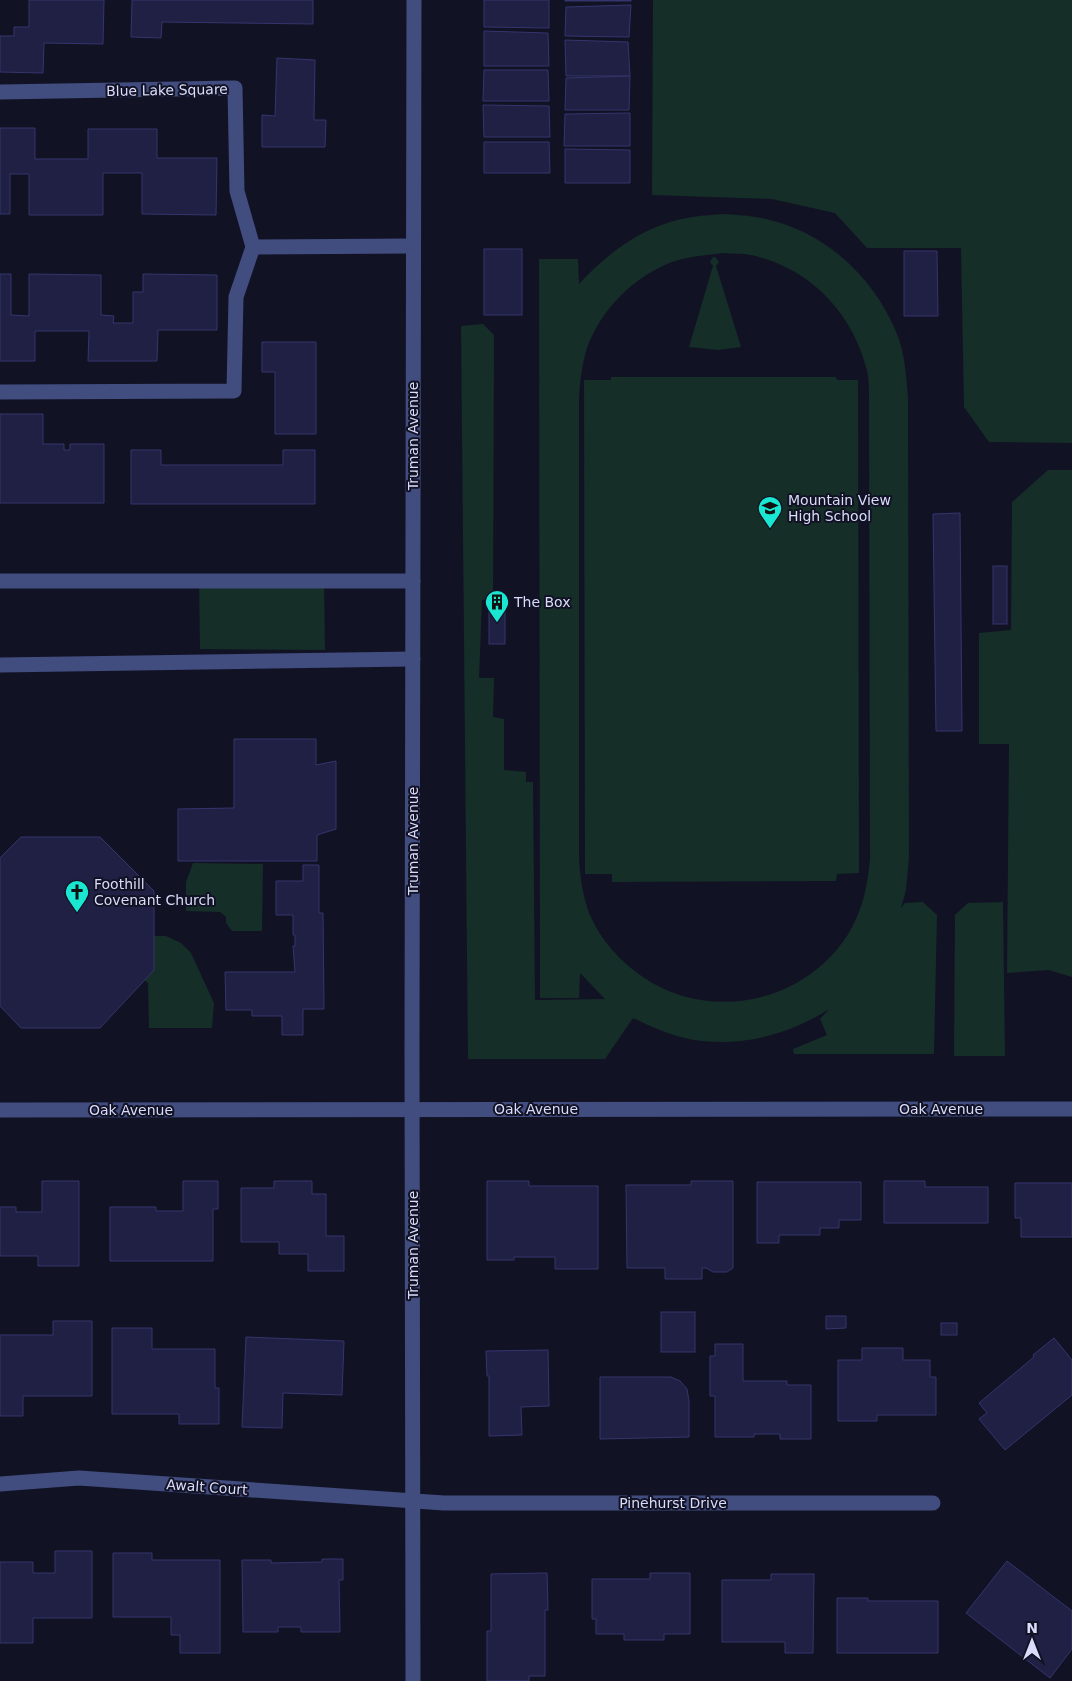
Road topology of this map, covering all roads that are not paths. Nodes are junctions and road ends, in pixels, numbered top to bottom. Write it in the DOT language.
graph roads {
  1 [pos="414,0"];
  2 [pos="0,92"];
  3 [pos="413,246"];
  4 [pos="253,247"];
  5 [pos="0,392"];
  6 [pos="0,581"];
  7 [pos="413,581"];
  8 [pos="413,660"];
  9 [pos="0,665"];
  10 [pos="413,1109"];
  11 [pos="1072,1109"];
  12 [pos="0,1110"];
  13 [pos="0,1484"];
  14 [pos="413,1501"];
  15 [pos="933,1503"];
  16 [pos="414,1681"];
  1 -- 3 [label="street, Truman Avenue"];
  2 -- 4 [label="street, Blue Lake Square"];
  3 -- 4 [label="street"];
  3 -- 7 [label="street, Truman Avenue"];
  4 -- 5 [label="street"];
  6 -- 7 [label="street"];
  7 -- 8 [label="street, Truman Avenue"];
  8 -- 9 [label="street"];
  8 -- 10 [label="street, Truman Avenue"];
  10 -- 11 [label="street, Oak Avenue"];
  10 -- 12 [label="street, Oak Avenue"];
  10 -- 14 [label="street, Truman Avenue"];
  13 -- 14 [label="street, Awalt Court"];
  14 -- 15 [label="street, Pinehurst Drive"];
  14 -- 16 [label="street, Truman Avenue"];
}
